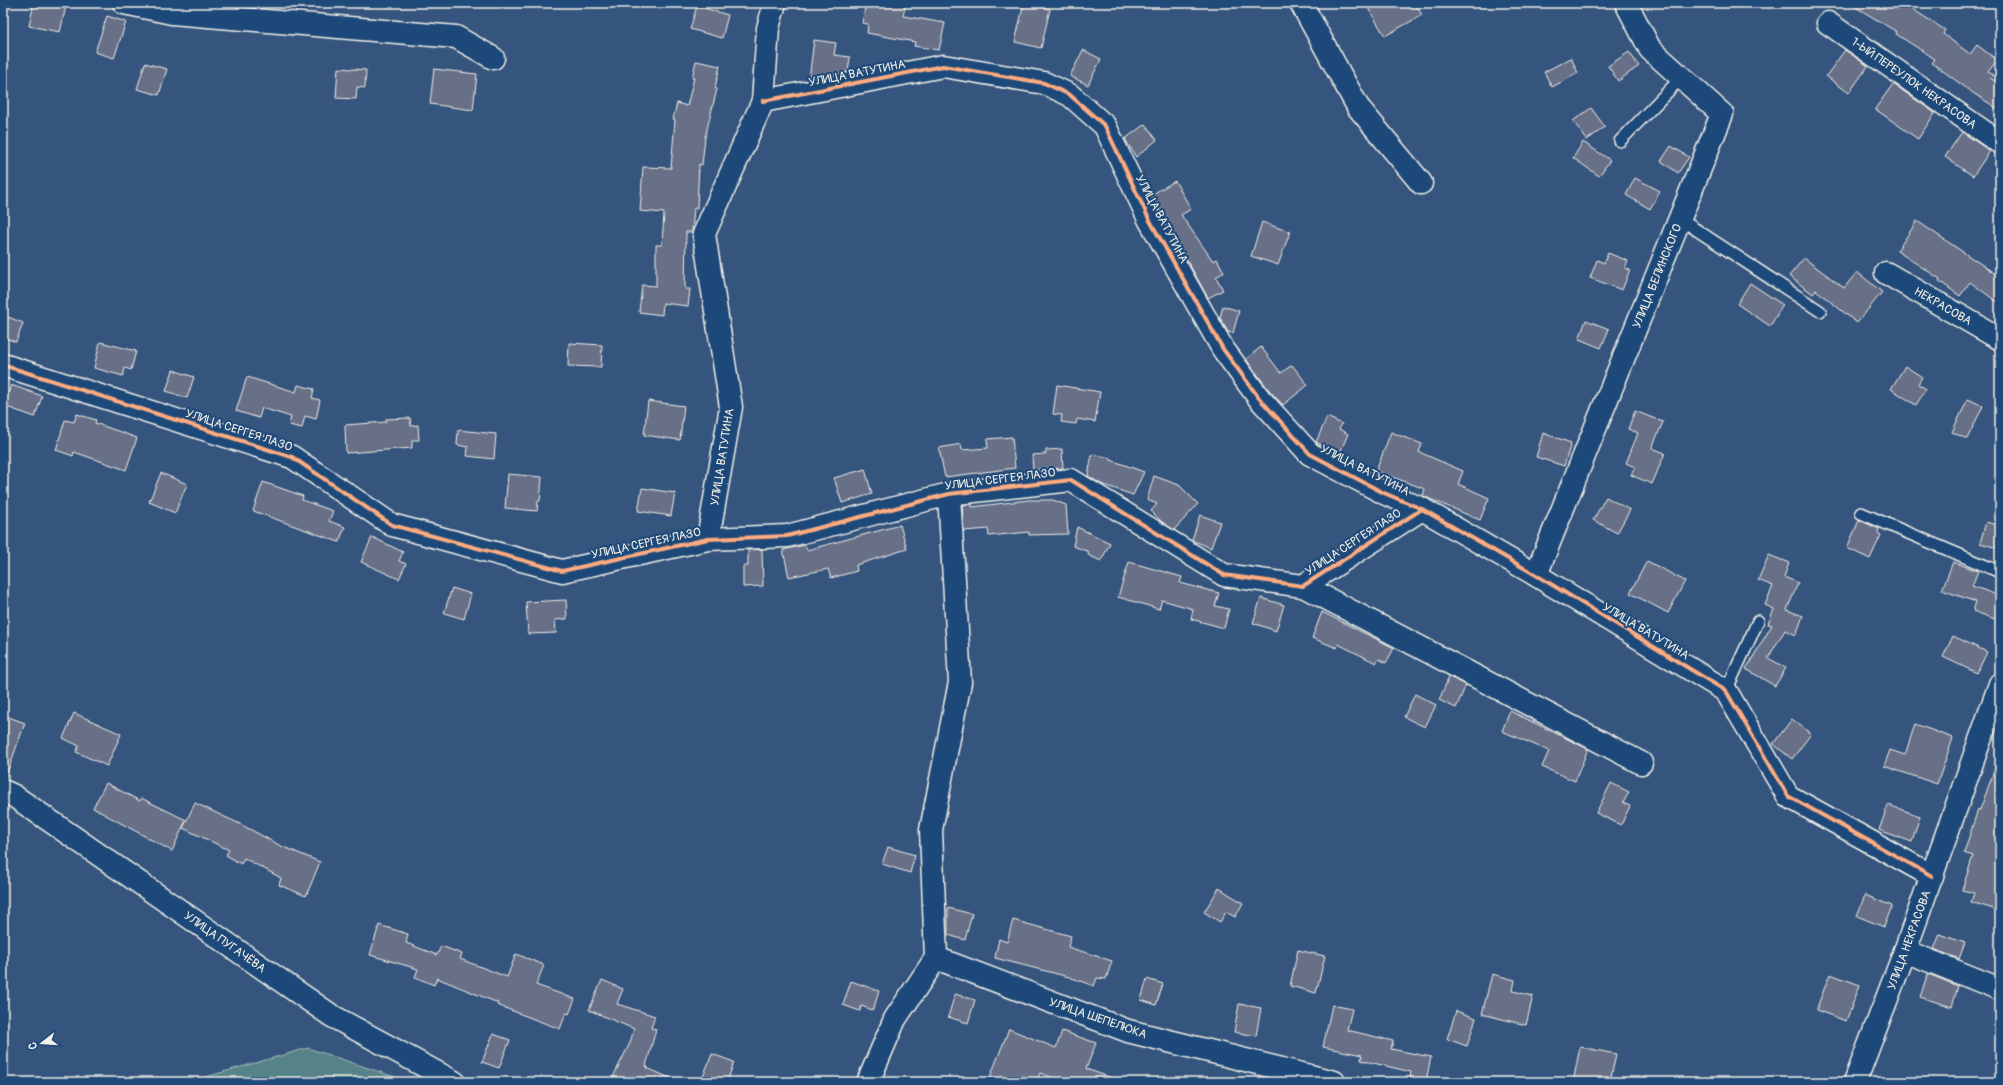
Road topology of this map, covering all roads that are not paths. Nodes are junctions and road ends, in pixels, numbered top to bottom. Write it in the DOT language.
graph roads {
  1 [pos="124,3"];
  2 [pos="775,3"];
  3 [pos="1301,3"];
  4 [pos="1626,3"];
  5 [pos="1828,23"];
  6 [pos="493,58"];
  7 [pos="1681,78"];
  8 [pos="763,101"];
  9 [pos="1620,141"];
  10 [pos="2000,143"];
  11 [pos="1421,183"];
  12 [pos="1680,219"];
  13 [pos="1886,272"];
  14 [pos="1820,311"];
  15 [pos="2000,340"];
  16 [pos="3,365"];
  17 [pos="949,494"];
  18 [pos="1422,509"];
  19 [pos="1861,513"];
  20 [pos="708,539"];
  21 [pos="2000,572"];
  22 [pos="1536,575"];
  23 [pos="1303,586"];
  24 [pos="1758,621"];
  25 [pos="2000,684"];
  26 [pos="1726,691"];
  27 [pos="1641,763"];
  28 [pos="3,791"];
  29 [pos="1932,876"];
  30 [pos="1905,951"];
  31 [pos="936,958"];
  32 [pos="2000,989"];
  33 [pos="454,1082"];
  34 [pos="868,1082"];
  35 [pos="1334,1082"];
  36 [pos="1855,1082"];
  1 -- 6 [label="street"];
  2 -- 8 [label="street, УЛИЦА ВАТУТИНА"];
  3 -- 11 [label="street"];
  4 -- 7 [label="street, УЛИЦА БЕЛИНСКОГО"];
  5 -- 10 [label="street, 1-ЫЙ ПЕРЕУЛОК НЕКРАСОВА"];
  7 -- 9 [label="lane"];
  7 -- 12 [label="street, УЛИЦА БЕЛИНСКОГО"];
  8 -- 18 [label="street, УЛИЦА ВАТУТИНА"];
  8 -- 20 [label="street, УЛИЦА ВАТУТИНА"];
  12 -- 14 [label="lane"];
  12 -- 22 [label="street, УЛИЦА БЕЛИНСКОГО"];
  13 -- 15 [label="street, НЕКРАСОВА"];
  16 -- 20 [label="street, УЛИЦА СЕРГЕЯ ЛАЗО"];
  17 -- 20 [label="street, УЛИЦА СЕРГЕЯ ЛАЗО"];
  17 -- 23 [label="street, УЛИЦА СЕРГЕЯ ЛАЗО"];
  17 -- 31 [label="street"];
  18 -- 22 [label="street, УЛИЦА ВАТУТИНА"];
  18 -- 23 [label="street, УЛИЦА СЕРГЕЯ ЛАЗО"];
  19 -- 21 [label="lane"];
  22 -- 26 [label="street, УЛИЦА ВАТУТИНА"];
  23 -- 27 [label="street, УЛИЦА СЕРГЕЯ ЛАЗО"];
  24 -- 26 [label="lane"];
  25 -- 29 [label="street, УЛИЦА НЕКРАСОВА"];
  26 -- 29 [label="street, УЛИЦА ВАТУТИНА"];
  28 -- 33 [label="street, УЛИЦА ПУГАЧЁВА"];
  29 -- 30 [label="street, УЛИЦА НЕКРАСОВА"];
  30 -- 32 [label="street"];
  30 -- 36 [label="street, УЛИЦА НЕКРАСОВА"];
  31 -- 34 [label="street"];
  31 -- 35 [label="street, УЛИЦА ШЕПЕЛЮКА"];
}
